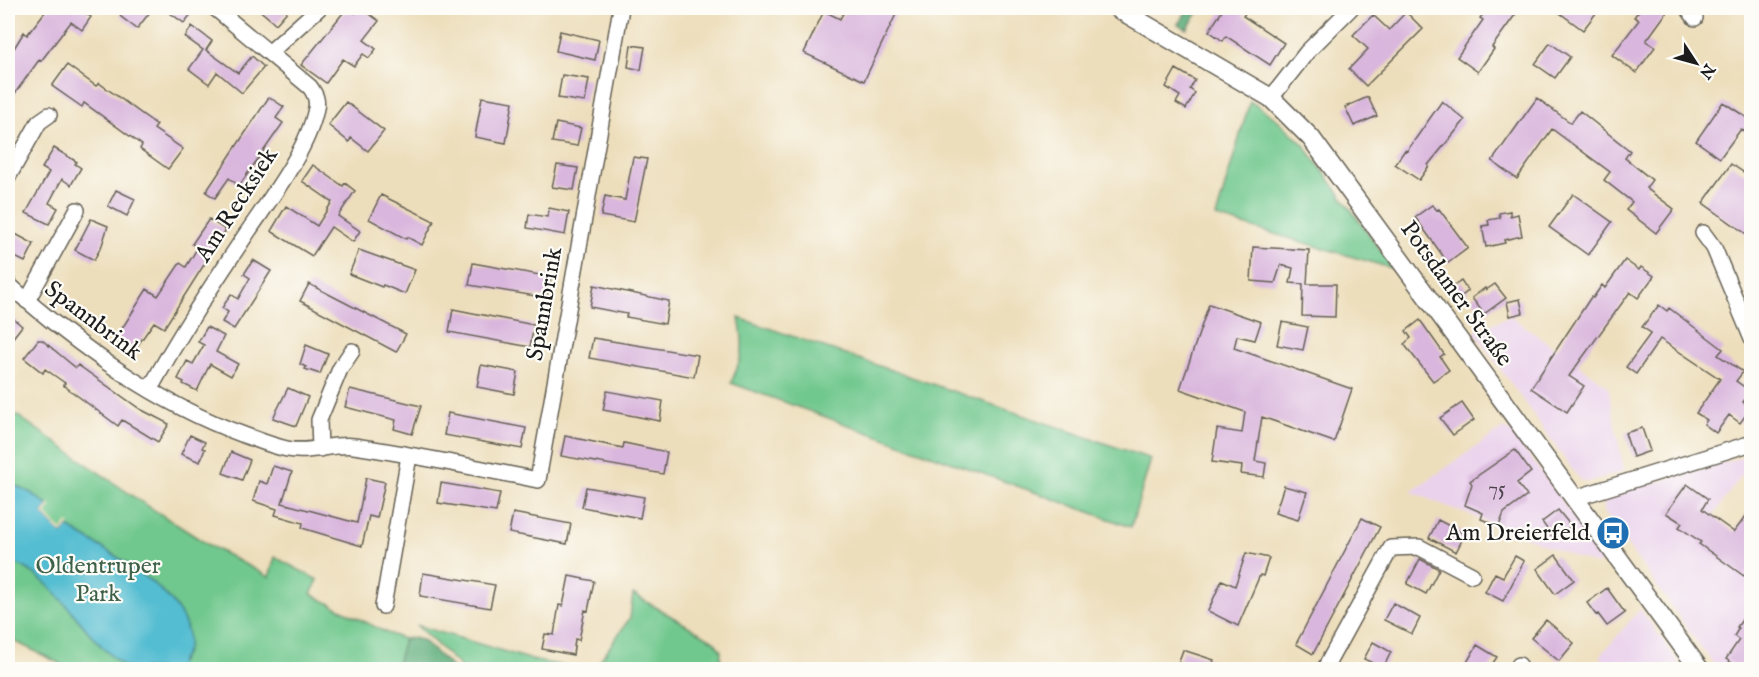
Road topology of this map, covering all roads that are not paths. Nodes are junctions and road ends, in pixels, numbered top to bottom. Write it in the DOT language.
graph roads {
  1 [pos="215,8"];
  2 [pos="319,8"];
  3 [pos="621,8"];
  4 [pos="1117,8"];
  5 [pos="1351,8"];
  6 [pos="269,52"];
  7 [pos="1270,98"];
  8 [pos="49,115"];
  9 [pos="8,177"];
  10 [pos="77,210"];
  11 [pos="1703,233"];
  12 [pos="8,284"];
  13 [pos="27,301"];
  14 [pos="1752,339"];
  15 [pos="352,351"];
  16 [pos="150,389"];
  17 [pos="1752,443"];
  18 [pos="320,449"];
  19 [pos="409,456"];
  20 [pos="1575,498"];
  21 [pos="1472,575"];
  22 [pos="383,606"];
  23 [pos="1324,669"];
  24 [pos="1700,669"];
  1 -- 6 [label="street, Am Recksiek"];
  2 -- 6 [label="street"];
  3 -- 19 [label="street, Spannbrink"];
  4 -- 7 [label="street, Potsdamer Straße"];
  5 -- 7 [label="street"];
  6 -- 16 [label="street, Am Recksiek"];
  7 -- 20 [label="street, Potsdamer Straße"];
  8 -- 9 [label="street"];
  10 -- 13 [label="street"];
  11 -- 14 [label="street"];
  12 -- 13 [label="street, Spannbrink"];
  13 -- 16 [label="street, Spannbrink"];
  15 -- 18 [label="street"];
  16 -- 18 [label="street, Spannbrink"];
  17 -- 20 [label="street"];
  18 -- 19 [label="street, Spannbrink"];
  19 -- 22 [label="street"];
  20 -- 24 [label="street, Potsdamer Straße"];
  21 -- 23 [label="street"];
}
